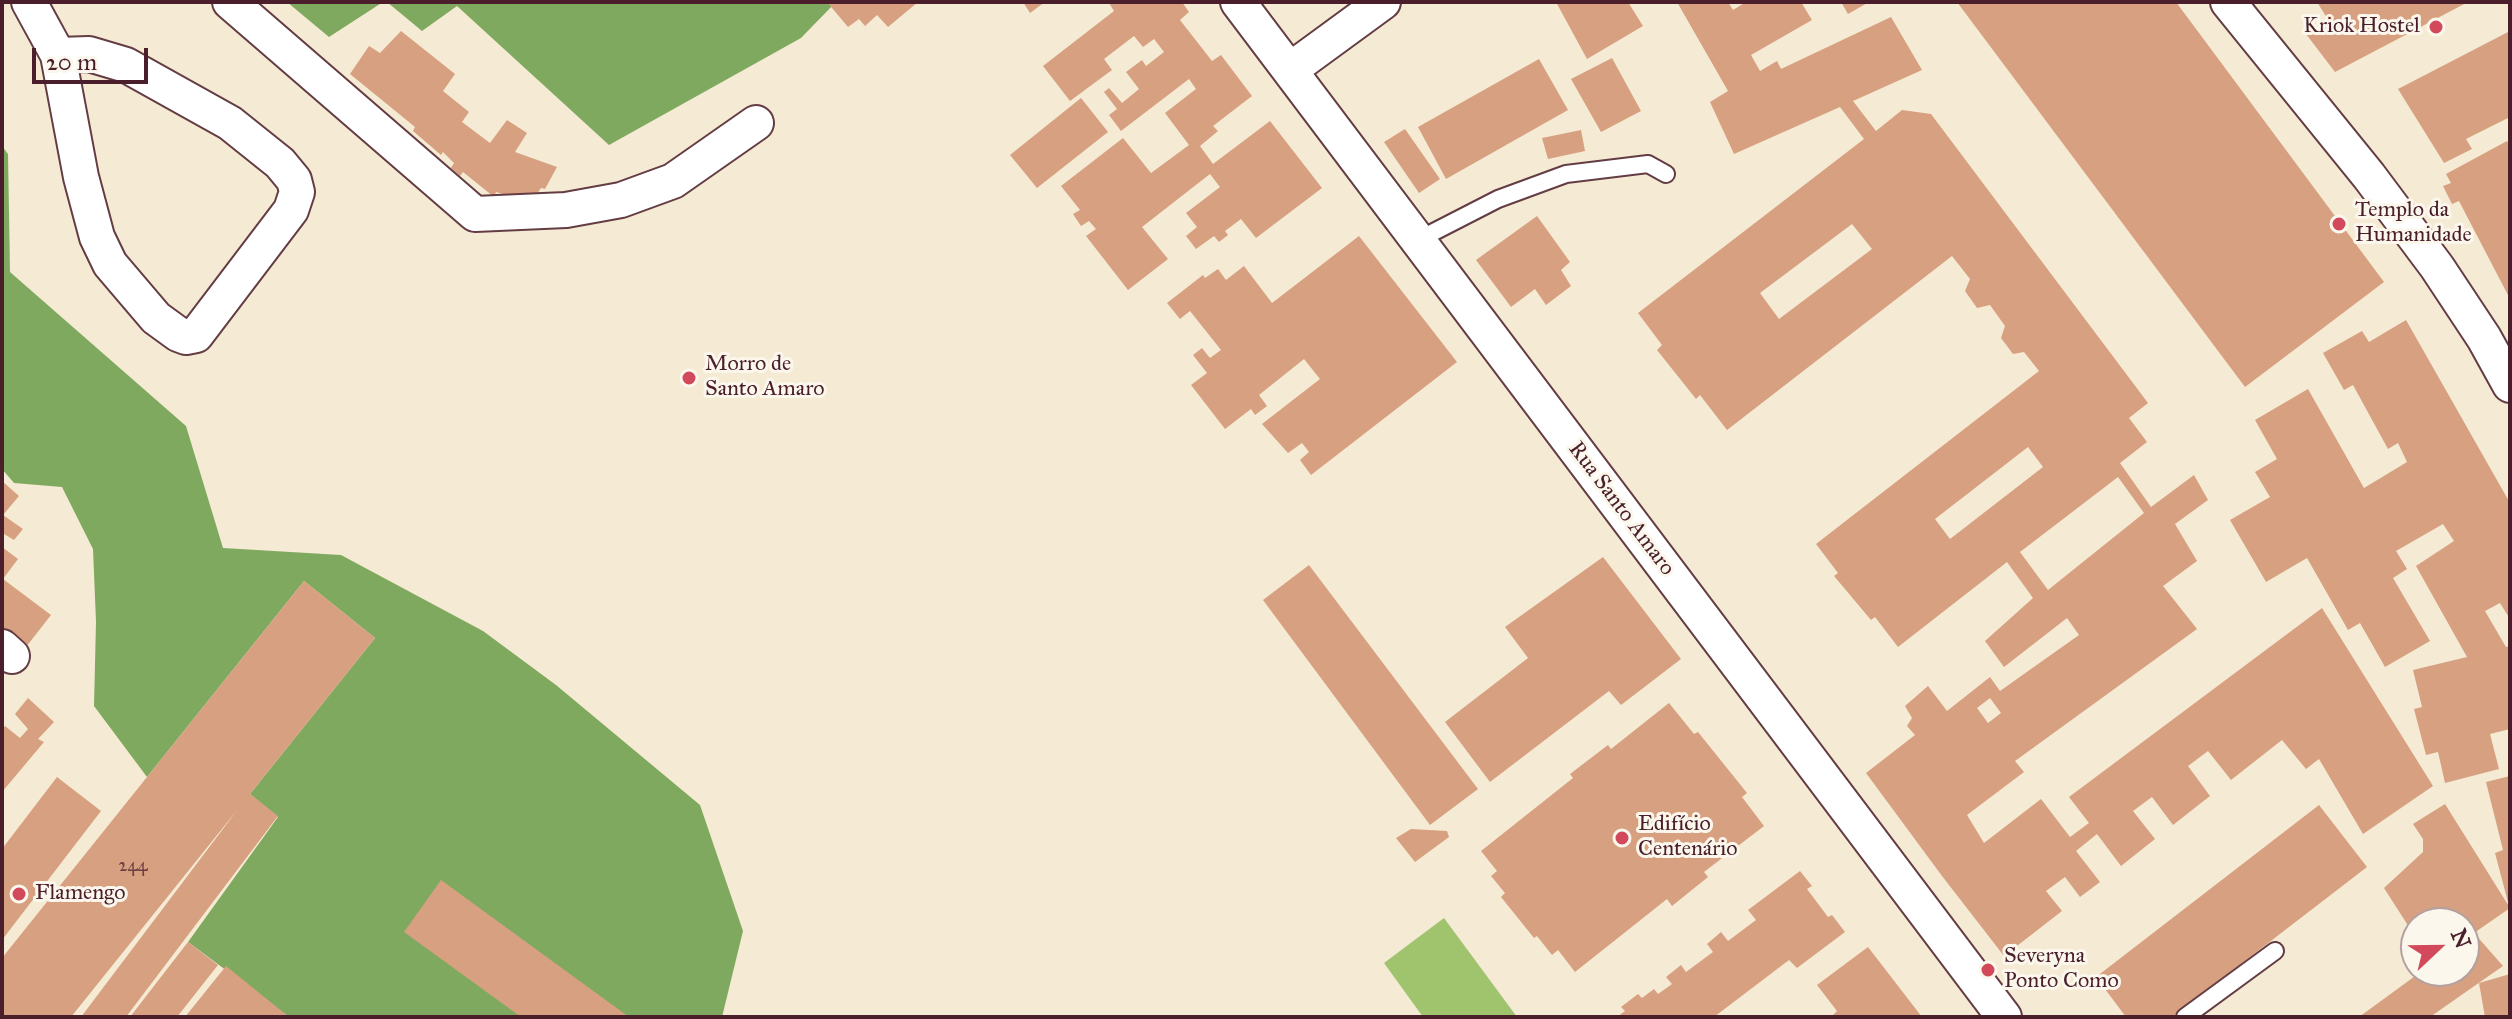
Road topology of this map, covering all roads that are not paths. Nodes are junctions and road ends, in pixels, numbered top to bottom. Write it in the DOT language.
graph roads {
  1 [pos="29,2"];
  2 [pos="230,2"];
  3 [pos="1238,2"];
  4 [pos="1383,2"];
  5 [pos="2228,2"];
  6 [pos="58,55"];
  7 [pos="1290,70"];
  8 [pos="756,123"];
  9 [pos="1666,174"];
  10 [pos="1418,240"];
  11 [pos="2510,385"];
  12 [pos="2275,951"];
  13 [pos="2004,1017"];
  14 [pos="2185,1017"];
  1 -- 6 [label="street"];
  2 -- 8 [label="street"];
  3 -- 7 [label="street, Rua Santo Amaro"];
  4 -- 7 [label="street"];
  5 -- 11 [label="street"];
  6 -- 6 [label="street"];
  7 -- 10 [label="street, Rua Santo Amaro"];
  9 -- 10 [label="lane"];
  10 -- 13 [label="street, Rua Santo Amaro"];
  12 -- 14 [label="lane"];
}
